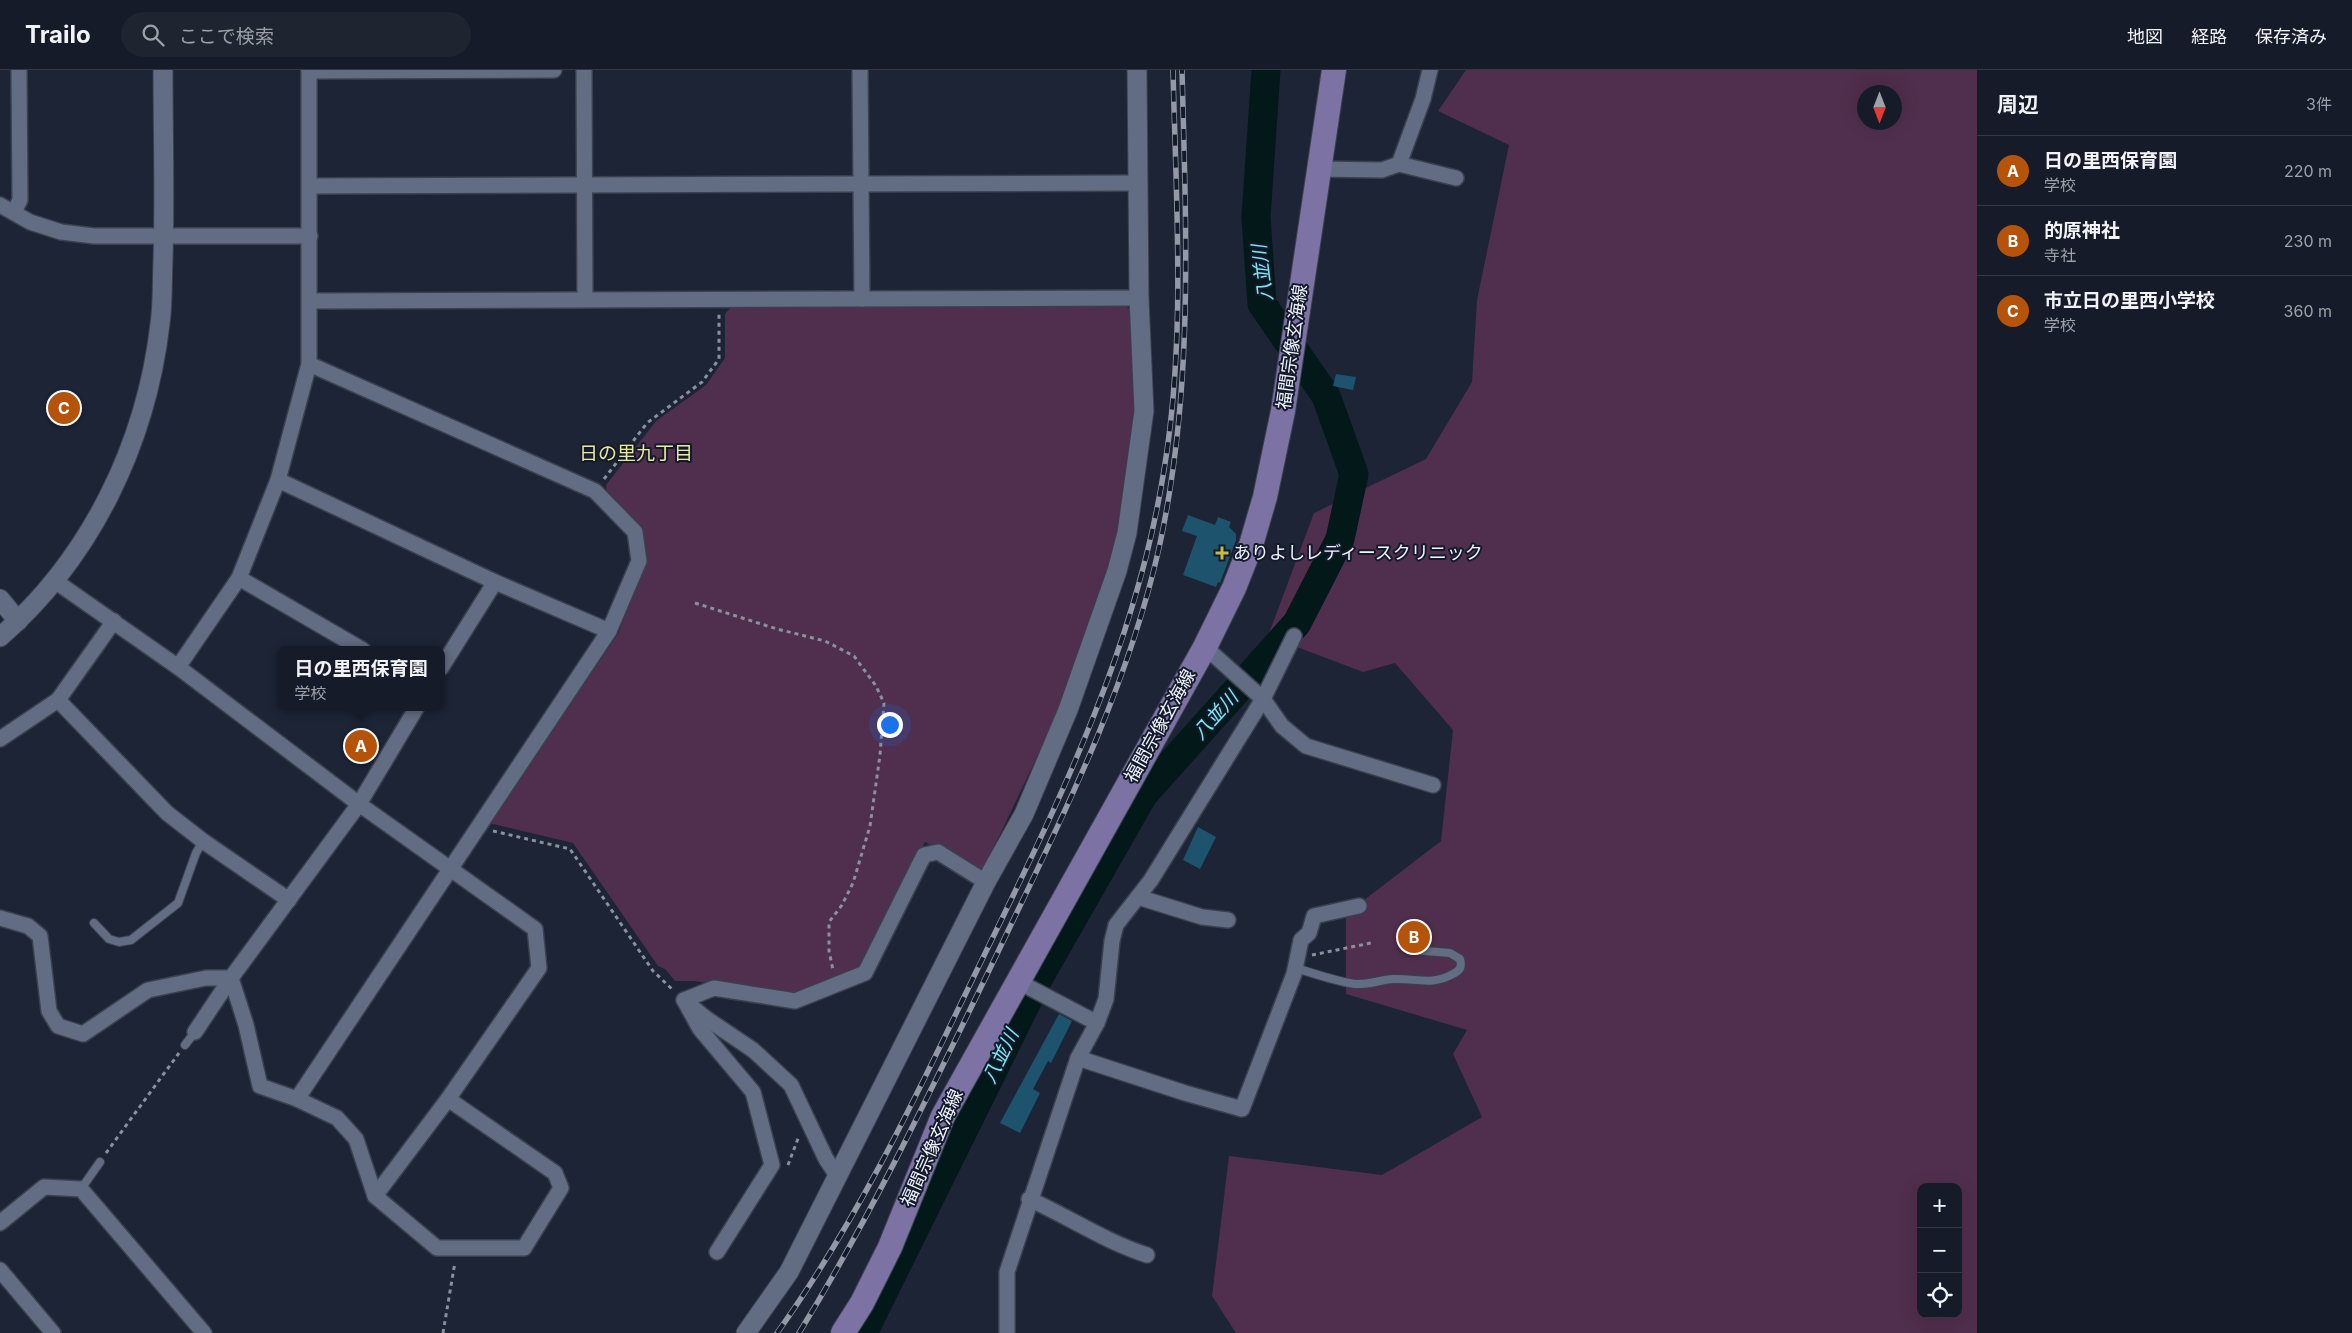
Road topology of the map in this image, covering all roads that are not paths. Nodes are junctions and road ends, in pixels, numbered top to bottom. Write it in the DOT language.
graph roads {
  1 [pos="19,70"];
  2 [pos="163,70"];
  3 [pos="554,70"];
  4 [pos="584,70"];
  5 [pos="860,70"];
  6 [pos="1137,70"];
  7 [pos="1334,70"];
  8 [pos="1418,70"];
  9 [pos="1430,70"];
  10 [pos="309,71"];
  11 [pos="1423,98"];
  12 [pos="1399,164"];
  13 [pos="1318,168"];
  14 [pos="1456,178"];
  15 [pos="861,183"];
  16 [pos="1138,183"];
  17 [pos="585,185"];
  18 [pos="310,186"];
  19 [pos="0,205"];
  20 [pos="14,212"];
  21 [pos="164,236"];
  22 [pos="310,236"];
  23 [pos="1139,298"];
  24 [pos="585,299"];
  25 [pos="862,299"];
  26 [pos="310,301"];
  27 [pos="309,364"];
  28 [pos="278,480"];
  29 [pos="239,578"];
  30 [pos="55,581"];
  31 [pos="495,582"];
  32 [pos="0,599"];
  33 [pos="18,621"];
  34 [pos="114,621"];
  35 [pos="609,631"];
  36 [pos="1294,636"];
  37 [pos="0,638"];
  38 [pos="356,646"];
  39 [pos="1205,647"];
  40 [pos="445,662"];
  41 [pos="178,667"];
  42 [pos="1262,699"];
  43 [pos="58,700"];
  44 [pos="415,711"];
  45 [pos="0,739"];
  46 [pos="1433,785"];
  47 [pos="359,804"];
  48 [pos="202,841"];
  49 [pos="450,867"];
  50 [pos="986,882"];
  51 [pos="1138,897"];
  52 [pos="289,900"];
  53 [pos="1359,906"];
  54 [pos="0,918"];
  55 [pos="1228,920"];
  56 [pos="94,923"];
  57 [pos="1413,950"];
  58 [pos="1296,963"];
  59 [pos="231,978"];
  60 [pos="1023,984"];
  61 [pos="684,1000"];
  62 [pos="1098,1023"];
  63 [pos="195,1032"];
  64 [pos="185,1045"];
  65 [pos="1078,1058"];
  66 [pos="297,1099"];
  67 [pos="448,1099"];
  68 [pos="100,1162"];
  69 [pos="838,1177"];
  70 [pos="81,1189"];
  71 [pos="375,1196"];
  72 [pos="1029,1199"];
  73 [pos="0,1223"];
  74 [pos="717,1252"];
  75 [pos="1147,1255"];
  76 [pos="0,1270"];
  77 [pos="53,1333"];
  78 [pos="204,1333"];
  79 [pos="746,1333"];
  80 [pos="843,1333"];
  81 [pos="1007,1333"];
  1 -- 20 [label="street"];
  2 -- 21 [label="street"];
  3 -- 10 [label="street"];
  4 -- 17 [label="street"];
  5 -- 15 [label="street"];
  6 -- 16 [label="street"];
  7 -- 13 [label="main road, 福間宗像玄海線"];
  8 -- 11 [label="street"];
  9 -- 11 [label="street"];
  10 -- 18 [label="street"];
  11 -- 12 [label="street"];
  12 -- 13 [label="street"];
  12 -- 14 [label="street"];
  13 -- 39 [label="main road, 福間宗像玄海線"];
  15 -- 16 [label="street"];
  15 -- 17 [label="street"];
  15 -- 25 [label="street"];
  16 -- 23 [label="street"];
  17 -- 18 [label="street"];
  17 -- 24 [label="street"];
  18 -- 22 [label="street"];
  19 -- 20 [label="street"];
  20 -- 21 [label="street"];
  21 -- 22 [label="street"];
  21 -- 30 [label="street"];
  22 -- 26 [label="street"];
  23 -- 25 [label="street"];
  23 -- 50 [label="street"];
  24 -- 25 [label="street"];
  24 -- 26 [label="street"];
  26 -- 27 [label="street"];
  27 -- 28 [label="street"];
  27 -- 35 [label="street"];
  28 -- 29 [label="street"];
  28 -- 31 [label="street"];
  29 -- 38 [label="street"];
  29 -- 41 [label="street"];
  30 -- 33 [label="street"];
  30 -- 34 [label="street"];
  31 -- 35 [label="street"];
  31 -- 40 [label="street"];
  32 -- 33 [label="street"];
  33 -- 37 [label="street"];
  34 -- 41 [label="street"];
  34 -- 43 [label="street"];
  35 -- 49 [label="street"];
  36 -- 42 [label="street"];
  39 -- 42 [label="street"];
  39 -- 60 [label="main road, 福間宗像玄海線"];
  41 -- 47 [label="street"];
  42 -- 46 [label="street"];
  42 -- 51 [label="street"];
  43 -- 45 [label="street"];
  43 -- 48 [label="street"];
  44 -- 47 [label="street"];
  47 -- 49 [label="street"];
  47 -- 52 [label="street"];
  48 -- 52 [label="street"];
  48 -- 56 [label="lane"];
  49 -- 66 [label="street"];
  49 -- 67 [label="street"];
  50 -- 61 [label="street"];
  50 -- 69 [label="street"];
  51 -- 55 [label="street"];
  51 -- 62 [label="street"];
  52 -- 59 [label="street"];
  53 -- 58 [label="street"];
  54 -- 59 [label="street"];
  57 -- 58 [label="lane"];
  58 -- 65 [label="street"];
  59 -- 63 [label="street"];
  59 -- 66 [label="street"];
  60 -- 62 [label="street"];
  60 -- 80 [label="main road, 福間宗像玄海線"];
  61 -- 69 [label="street"];
  61 -- 74 [label="street"];
  62 -- 65 [label="street"];
  63 -- 64 [label="lane"];
  65 -- 72 [label="street"];
  66 -- 71 [label="street"];
  67 -- 71 [label="street"];
  67 -- 71 [label="street"];
  68 -- 70 [label="lane"];
  69 -- 79 [label="street"];
  70 -- 73 [label="street"];
  70 -- 78 [label="street"];
  72 -- 75 [label="street"];
  72 -- 81 [label="street"];
  76 -- 77 [label="street"];
}
